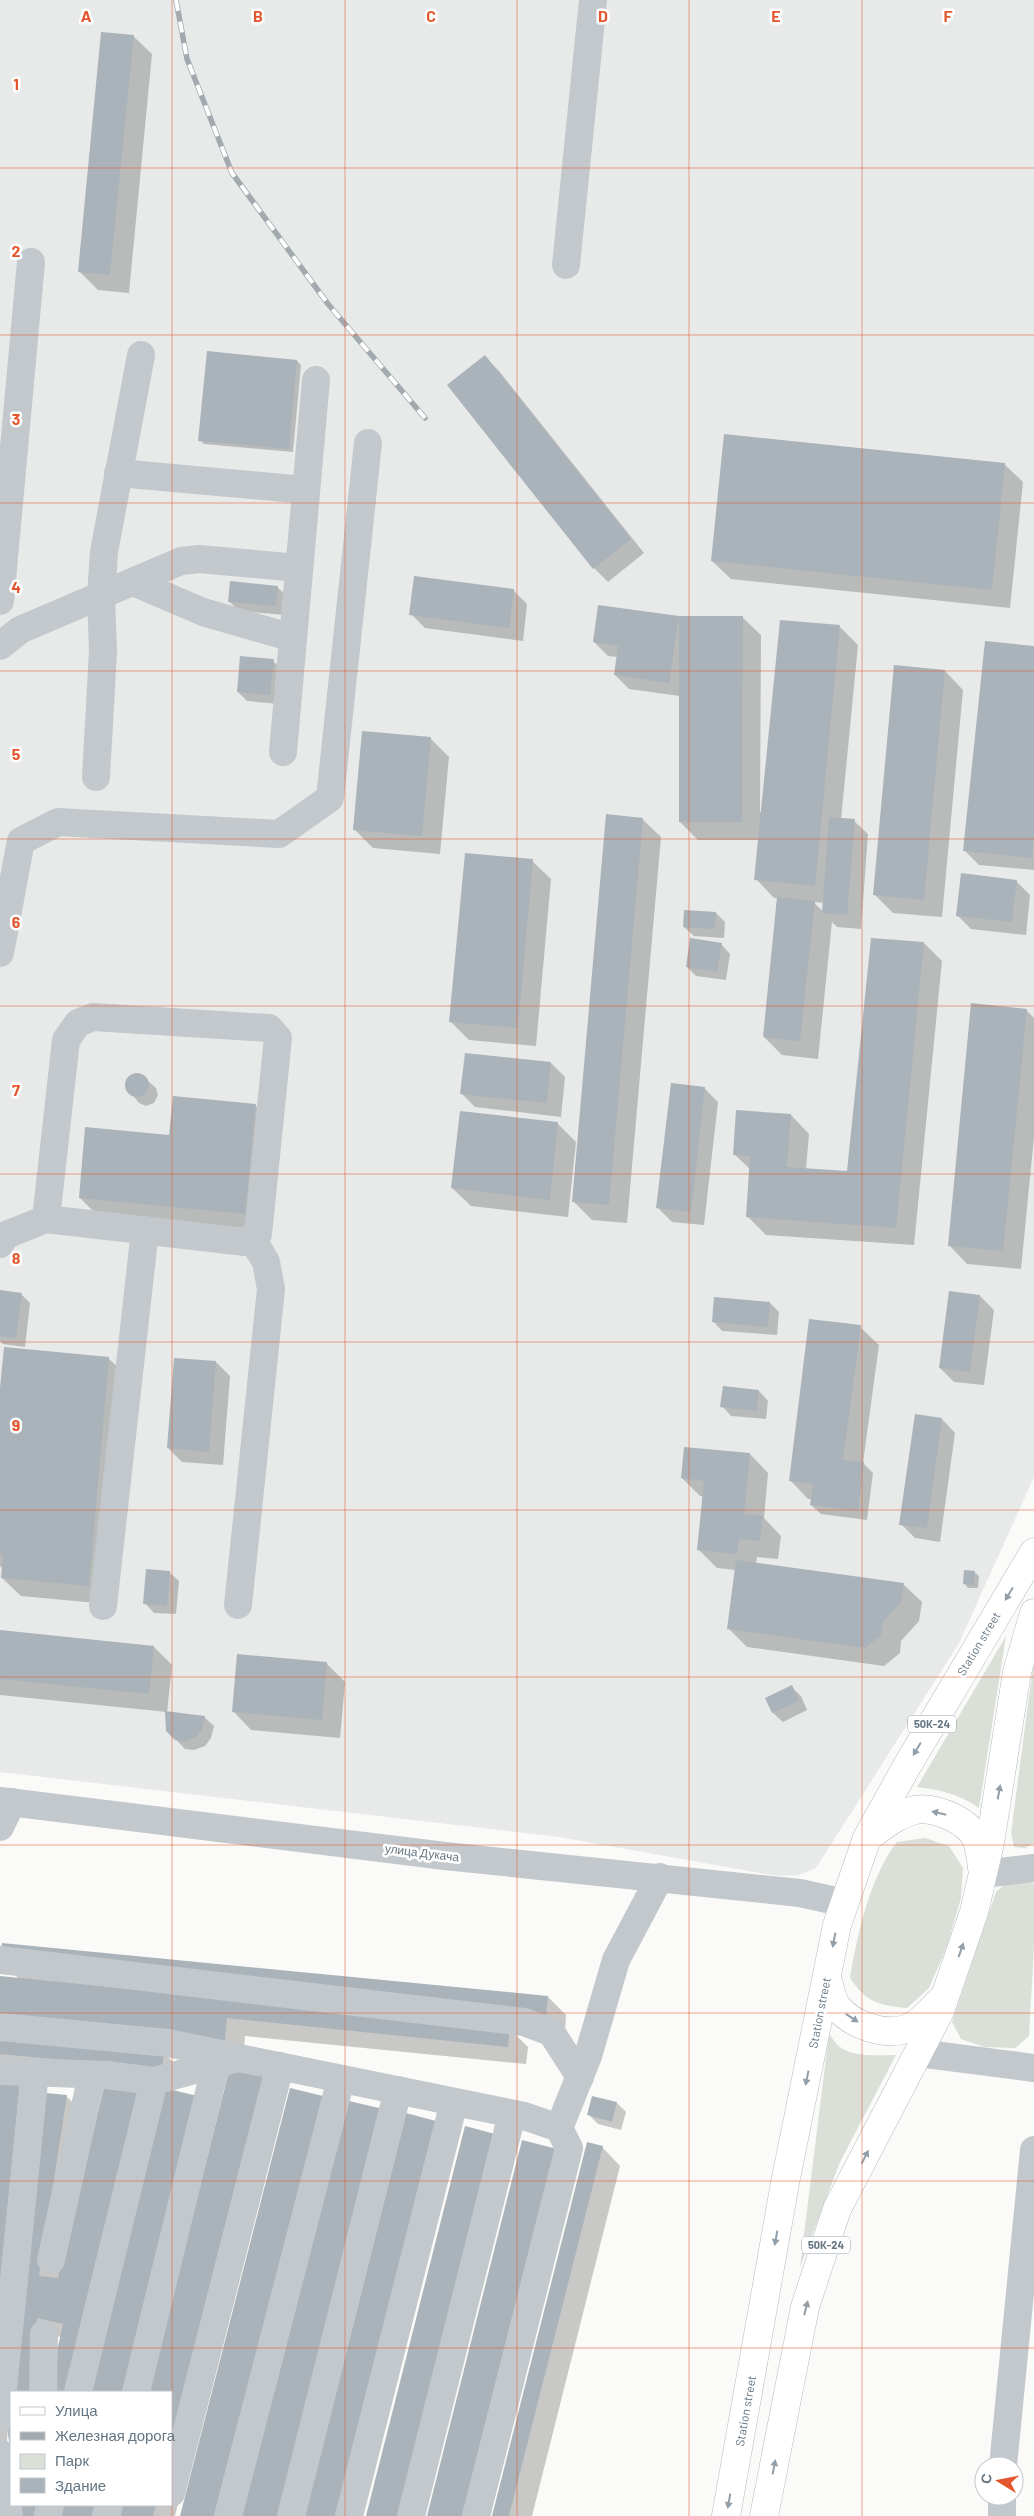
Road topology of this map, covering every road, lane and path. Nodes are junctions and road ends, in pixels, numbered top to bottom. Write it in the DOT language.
graph roads {
  1 [pos="593,0"];
  2 [pos="31,262"];
  3 [pos="566,265"];
  4 [pos="141,355"];
  5 [pos="316,380"];
  6 [pos="368,443"];
  7 [pos="118,473"];
  8 [pos="306,490"];
  9 [pos="299,568"];
  10 [pos="133,582"];
  11 [pos="101,596"];
  12 [pos="0,601"];
  13 [pos="293,638"];
  14 [pos="0,646"];
  15 [pos="283,752"];
  16 [pos="96,777"];
  17 [pos="0,953"];
  18 [pos="46,1219"];
  19 [pos="145,1230"];
  20 [pos="252,1237"];
  21 [pos="0,1244"];
  22 [pos="1034,1552"];
  23 [pos="238,1605"];
  24 [pos="103,1606"];
  25 [pos="1034,1613"];
  26 [pos="6,1802"];
  27 [pos="0,1827"];
  28 [pos="867,1838"];
  29 [pos="1034,1868"];
  30 [pos="983,1874"];
  31 [pos="660,1877"];
  32 [pos="845,1903"];
  33 [pos="0,1960"];
  34 [pos="827,1979"];
  35 [pos="945,1996"];
  36 [pos="0,2027"];
  37 [pos="918,2053"];
  38 [pos="228,2061"];
  39 [pos="280,2066"];
  40 [pos="1034,2068"];
  41 [pos="0,2071"];
  42 [pos="35,2072"];
  43 [pos="92,2075"];
  44 [pos="580,2077"];
  45 [pos="341,2079"];
  46 [pos="154,2081"];
  47 [pos="398,2090"];
  48 [pos="454,2102"];
  49 [pos="512,2114"];
  50 [pos="559,2128"];
  51 [pos="1034,2150"];
  52 [pos="51,2260"];
  53 [pos="44,2334"];
  54 [pos="43,2391"];
  55 [pos="78,2391"];
  56 [pos="136,2391"];
  57 [pos="0,2418"];
  58 [pos="0,2453"];
  59 [pos="1004,2456"];
  60 [pos="172,2489"];
  61 [pos="9,2516"];
  62 [pos="228,2516"];
  63 [pos="291,2516"];
  64 [pos="350,2516"];
  65 [pos="410,2516"];
  66 [pos="476,2516"];
  67 [pos="726,2516"];
  68 [pos="764,2516"];
  1 -- 3 [label="street"];
  2 -- 12 [label="street"];
  4 -- 7 [label="street"];
  5 -- 8 [label="street"];
  6 -- 17 [label="street"];
  7 -- 8 [label="street"];
  7 -- 11 [label="street"];
  8 -- 9 [label="street"];
  9 -- 10 [label="street"];
  9 -- 13 [label="street"];
  10 -- 11 [label="street"];
  10 -- 13 [label="street"];
  11 -- 14 [label="street"];
  11 -- 16 [label="street"];
  13 -- 15 [label="street"];
  18 -- 19 [label="street"];
  18 -- 20 [label="street"];
  18 -- 21 [label="street"];
  19 -- 20 [label="street"];
  19 -- 24 [label="street"];
  20 -- 23 [label="street"];
  22 -- 28 [label="main road, Station street / 50К-24, one-way"];
  30 -- 25 [label="main road, 50К-24, one-way"];
  26 -- 27 [label="street"];
  26 -- 31 [label="street, улица Дукача"];
  30 -- 28 [label="main road, one-way"];
  28 -- 32 [label="main road, Station street / 50К-24"];
  29 -- 30 [label="street"];
  35 -- 30 [label="main road, 50К-24, one-way"];
  31 -- 32 [label="street, улица Дукача"];
  31 -- 44 [label="street"];
  32 -- 34 [label="main road, Station street / 50К-24, one-way"];
  33 -- 44 [label="street"];
  34 -- 35 [label="main road, one-way"];
  34 -- 67 [label="main road, Station street / 50К-24, one-way"];
  35 -- 37 [label="main road, 50К-24"];
  36 -- 38 [label="street"];
  37 -- 40 [label="street"];
  68 -- 37 [label="main road, 50К-24, one-way"];
  38 -- 39 [label="street"];
  38 -- 46 [label="street"];
  38 -- 56 [label="street"];
  39 -- 45 [label="street"];
  39 -- 60 [label="street"];
  41 -- 42 [label="street"];
  42 -- 43 [label="street"];
  42 -- 57 [label="street"];
  43 -- 46 [label="street"];
  43 -- 52 [label="street"];
  44 -- 50 [label="street"];
  45 -- 47 [label="street"];
  45 -- 62 [label="street"];
  46 -- 55 [label="street"];
  47 -- 48 [label="street"];
  47 -- 63 [label="street"];
  48 -- 49 [label="street"];
  48 -- 64 [label="street"];
  49 -- 50 [label="street"];
  49 -- 65 [label="street"];
  50 -- 66 [label="street"];
  51 -- 59 [label="street"];
  53 -- 54 [label="street"];
  58 -- 61 [label="street"];
}
